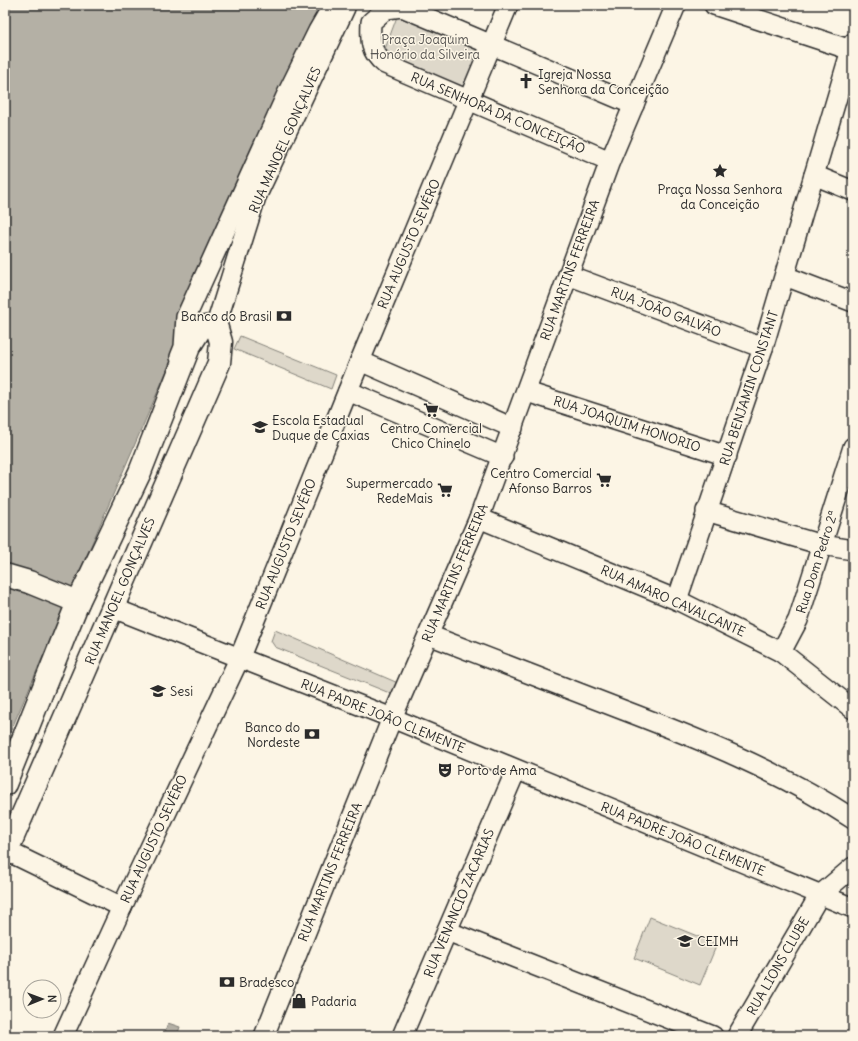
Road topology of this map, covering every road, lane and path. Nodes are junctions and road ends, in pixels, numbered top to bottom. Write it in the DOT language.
graph roads {
  1 [pos="508,5"];
  2 [pos="676,5"];
  3 [pos="714,5"];
  4 [pos="341,6"];
  5 [pos="371,22"];
  6 [pos="492,44"];
  7 [pos="852,46"];
  8 [pos="469,101"];
  9 [pos="634,105"];
  10 [pos="610,161"];
  11 [pos="814,175"];
  12 [pos="853,191"];
  13 [pos="568,275"];
  14 [pos="785,276"];
  15 [pos="853,302"];
  16 [pos="216,325"];
  17 [pos="763,348"];
  18 [pos="360,361"];
  19 [pos="348,391"];
  20 [pos="527,392"];
  21 [pos="513,428"];
  22 [pos="853,447"];
  23 [pos="727,456"];
  24 [pos="503,457"];
  25 [pos="706,511"];
  26 [pos="479,518"];
  27 [pos="822,546"];
  28 [pos="103,549"];
  29 [pos="853,550"];
  30 [pos="5,575"];
  31 [pos="73,600"];
  32 [pos="677,600"];
  33 [pos="113,608"];
  34 [pos="429,635"];
  35 [pos="781,652"];
  36 [pos="239,660"];
  37 [pos="853,709"];
  38 [pos="33,713"];
  39 [pos="392,718"];
  40 [pos="61,729"];
  41 [pos="516,770"];
  42 [pos="5,784"];
  43 [pos="853,819"];
  44 [pos="6,853"];
  45 [pos="853,867"];
  46 [pos="819,896"];
  47 [pos="122,907"];
  48 [pos="853,908"];
  49 [pos="447,931"];
  50 [pos="63,1036"];
  51 [pos="264,1036"];
  52 [pos="402,1036"];
  53 [pos="713,1036"];
  54 [pos="737,1036"];
  1 -- 6 [label="street, RUA AUGUSTO SEVÉRO"];
  2 -- 9 [label="street, RUA MARTINS FERREIRA"];
  3 -- 7 [label="street"];
  4 -- 5 [label="street"];
  4 -- 16 [label="street, RUA MANOEL GONÇALVES"];
  4 -- 28 [label="street"];
  5 -- 6 [label="street"];
  5 -- 8 [label="street, RUA SENHORA DA CONCEIÇÃO"];
  6 -- 8 [label="street, RUA AUGUSTO SEVÉRO"];
  6 -- 9 [label="street"];
  7 -- 11 [label="street, RUA BENJAMIN CONSTANT"];
  8 -- 10 [label="street, RUA SENHORA DA CONCEIÇÃO"];
  8 -- 18 [label="street, RUA AUGUSTO SEVÉRO"];
  9 -- 10 [label="street, RUA MARTINS FERREIRA"];
  10 -- 13 [label="street, RUA MARTINS FERREIRA"];
  11 -- 12 [label="street"];
  11 -- 14 [label="street, RUA BENJAMIN CONSTANT"];
  13 -- 17 [label="street, RUA JOÃO GALVÃO"];
  13 -- 20 [label="street, RUA MARTINS FERREIRA"];
  14 -- 15 [label="street"];
  14 -- 17 [label="street, RUA BENJAMIN CONSTANT"];
  16 -- 28 [label="street"];
  16 -- 33 [label="street, RUA MANOEL GONÇALVES"];
  17 -- 23 [label="street, RUA BENJAMIN CONSTANT"];
  18 -- 19 [label="street, RUA AUGUSTO SEVÉRO"];
  18 -- 21 [label="street"];
  19 -- 24 [label="street"];
  19 -- 36 [label="street, RUA AUGUSTO SEVÉRO"];
  20 -- 21 [label="street, RUA MARTINS FERREIRA"];
  20 -- 23 [label="street, RUA JOAQUIM HONORIO"];
  21 -- 24 [label="street, RUA MARTINS FERREIRA"];
  22 -- 27 [label="street, Rua Dom Pedro 2ª"];
  23 -- 25 [label="street, RUA BENJAMIN CONSTANT"];
  24 -- 26 [label="street, RUA MARTINS FERREIRA"];
  25 -- 27 [label="street"];
  25 -- 32 [label="street, RUA BENJAMIN CONSTANT"];
  26 -- 32 [label="street, RUA AMARO CAVALCANTE"];
  26 -- 34 [label="street, RUA MARTINS FERREIRA"];
  27 -- 29 [label="street"];
  27 -- 35 [label="street, Rua Dom Pedro 2ª"];
  28 -- 31 [label="street"];
  30 -- 31 [label="street"];
  31 -- 38 [label="street"];
  32 -- 35 [label="street, RUA AMARO CAVALCANTE"];
  33 -- 36 [label="street, RUA PADRE JOÃO CLEMENTE"];
  33 -- 40 [label="street, RUA MANOEL GONÇALVES"];
  34 -- 39 [label="street, RUA MARTINS FERREIRA"];
  34 -- 43 [label="street"];
  35 -- 37 [label="street, RUA AMARO CAVALCANTE"];
  36 -- 39 [label="street, RUA PADRE JOÃO CLEMENTE"];
  36 -- 47 [label="street, RUA AUGUSTO SEVÉRO"];
  38 -- 40 [label="street"];
  38 -- 42 [label="street"];
  39 -- 41 [label="street, RUA PADRE JOÃO CLEMENTE"];
  39 -- 51 [label="street, RUA MARTINS FERREIRA"];
  40 -- 44 [label="street, RUA MANOEL GONÇALVES"];
  41 -- 46 [label="street, RUA PADRE JOÃO CLEMENTE"];
  41 -- 49 [label="street, RUA VENANCIO ZACARIAS"];
  44 -- 47 [label="street"];
  45 -- 46 [label="street, RUA LIONS CLUBE"];
  46 -- 48 [label="street, RUA PADRE JOÃO CLEMENTE"];
  46 -- 54 [label="street, RUA LIONS CLUBE"];
  47 -- 50 [label="street, RUA AUGUSTO SEVÉRO"];
  49 -- 52 [label="street, RUA VENANCIO ZACARIAS"];
  49 -- 53 [label="street"];
}
